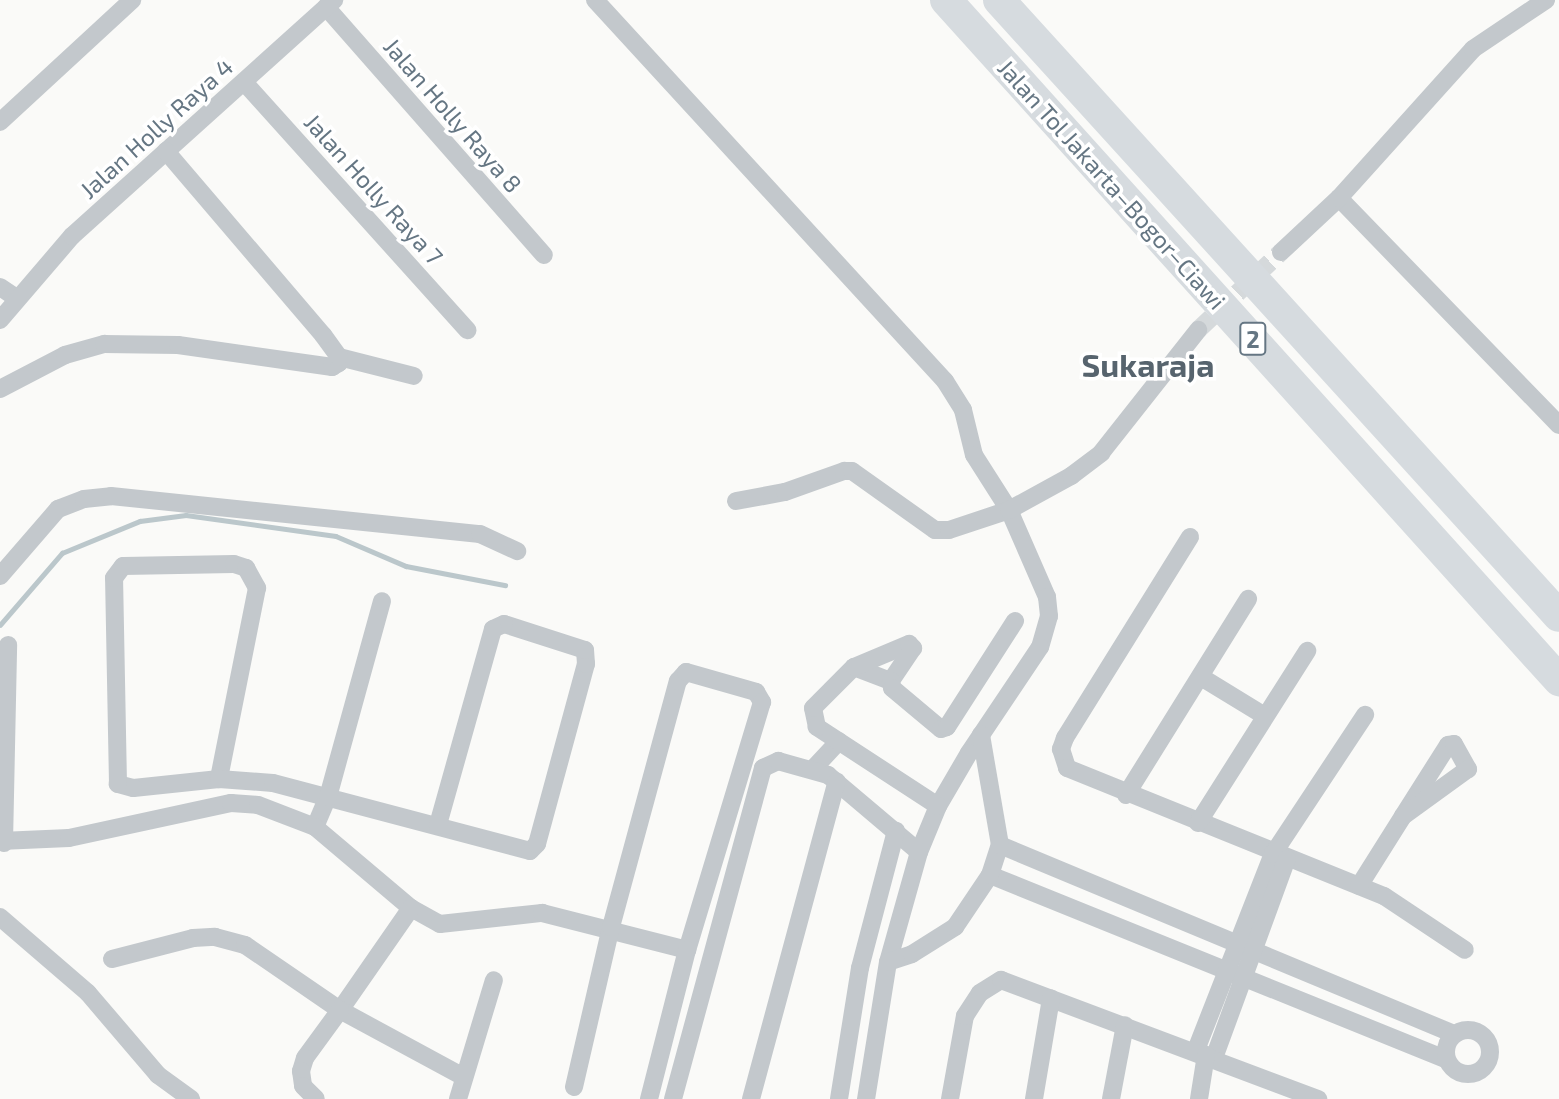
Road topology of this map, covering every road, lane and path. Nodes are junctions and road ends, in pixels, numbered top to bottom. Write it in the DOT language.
graph roads {
  1 [pos="132,0"];
  2 [pos="595,0"];
  3 [pos="946,0"];
  4 [pos="999,0"];
  5 [pos="1546,0"];
  6 [pos="330,4"];
  7 [pos="244,82"];
  8 [pos="0,122"];
  9 [pos="166,151"];
  10 [pos="1339,198"];
  11 [pos="1282,252"];
  12 [pos="544,255"];
  13 [pos="8,292"];
  14 [pos="1,317"];
  15 [pos="467,330"];
  16 [pos="1198,330"];
  17 [pos="339,357"];
  18 [pos="414,376"];
  19 [pos="0,389"];
  20 [pos="1559,425"];
  21 [pos="736,501"];
  22 [pos="1009,510"];
  23 [pos="1190,537"];
  24 [pos="517,551"];
  25 [pos="0,576"];
  26 [pos="1248,599"];
  27 [pos="382,601"];
  28 [pos="1559,616"];
  29 [pos="1015,621"];
  30 [pos="8,645"];
  31 [pos="1307,651"];
  32 [pos="854,667"];
  33 [pos="1201,677"];
  34 [pos="1555,677"];
  35 [pos="891,681"];
  36 [pos="1365,715"];
  37 [pos="1265,716"];
  38 [pos="981,735"];
  39 [pos="839,741"];
  40 [pos="813,769"];
  41 [pos="219,779"];
  42 [pos="837,781"];
  43 [pos="1126,795"];
  44 [pos="328,797"];
  45 [pos="938,806"];
  46 [pos="1403,816"];
  47 [pos="1198,823"];
  48 [pos="438,825"];
  49 [pos="315,827"];
  50 [pos="896,831"];
  51 [pos="2,842"];
  52 [pos="1000,845"];
  53 [pos="919,852"];
  54 [pos="1280,856"];
  55 [pos="990,876"];
  56 [pos="1359,886"];
  57 [pos="411,908"];
  58 [pos="0,917"];
  59 [pos="611,927"];
  60 [pos="1245,947"];
  61 [pos="687,950"];
  62 [pos="1465,950"];
  63 [pos="112,959"];
  64 [pos="888,962"];
  65 [pos="1235,974"];
  66 [pos="494,980"];
  67 [pos="1051,998"];
  68 [pos="341,1010"];
  69 [pos="1125,1025"];
  70 [pos="1454,1034"];
  71 [pos="1205,1054"];
  72 [pos="1446,1059"];
  73 [pos="464,1077"];
  74 [pos="574,1087"];
  75 [pos="1289,1093"];
  76 [pos="191,1099"];
  77 [pos="316,1099"];
  78 [pos="458,1099"];
  79 [pos="649,1099"];
  80 [pos="673,1099"];
  81 [pos="751,1099"];
  82 [pos="839,1099"];
  83 [pos="866,1099"];
  84 [pos="950,1099"];
  85 [pos="1034,1099"];
  86 [pos="1111,1099"];
  87 [pos="1199,1099"];
  88 [pos="1318,1099"];
  1 -- 8 [label="street"];
  2 -- 22 [label="street"];
  3 -- 34 [label="highway, Jalan Tol Jakarta–Bogor–Ciawi / 2"];
  4 -- 28 [label="highway, Jalan Tol Jakarta–Bogor–Ciawi / 2"];
  5 -- 10 [label="street"];
  6 -- 7 [label="street, Jalan Holly Raya 4"];
  6 -- 12 [label="street, Jalan Holly Raya 8"];
  7 -- 9 [label="street, Jalan Holly Raya 4"];
  7 -- 15 [label="street, Jalan Holly Raya 7"];
  9 -- 13 [label="street, Jalan Holly Raya 4"];
  9 -- 17 [label="street"];
  10 -- 11 [label="street"];
  10 -- 20 [label="street"];
  13 -- 14 [label="street, Jalan Holly Raya 4"];
  16 -- 22 [label="street"];
  17 -- 18 [label="street"];
  17 -- 19 [label="street"];
  21 -- 22 [label="street"];
  22 -- 38 [label="street"];
  23 -- 43 [label="street"];
  24 -- 25 [label="street"];
  26 -- 33 [label="street"];
  27 -- 44 [label="street"];
  29 -- 35 [label="street"];
  30 -- 51 [label="street"];
  31 -- 37 [label="street"];
  32 -- 35 [label="street"];
  32 -- 35 [label="street"];
  32 -- 39 [label="street"];
  33 -- 37 [label="street"];
  33 -- 43 [label="street"];
  36 -- 54 [label="street"];
  37 -- 47 [label="street"];
  38 -- 45 [label="street"];
  38 -- 52 [label="street"];
  39 -- 40 [label="street"];
  39 -- 45 [label="street"];
  40 -- 42 [label="street"];
  40 -- 80 [label="street"];
  41 -- 41 [label="street"];
  41 -- 44 [label="street"];
  42 -- 50 [label="street"];
  42 -- 81 [label="street"];
  43 -- 47 [label="street"];
  44 -- 48 [label="street"];
  44 -- 49 [label="street"];
  45 -- 53 [label="street"];
  46 -- 56 [label="street"];
  47 -- 54 [label="street"];
  48 -- 48 [label="street"];
  49 -- 51 [label="street"];
  49 -- 57 [label="street"];
  50 -- 53 [label="street"];
  50 -- 82 [label="street"];
  52 -- 55 [label="street"];
  52 -- 60 [label="street"];
  53 -- 64 [label="street"];
  54 -- 56 [label="street"];
  54 -- 60 [label="street"];
  55 -- 64 [label="street"];
  55 -- 65 [label="street"];
  56 -- 62 [label="street"];
  57 -- 59 [label="street"];
  57 -- 68 [label="street"];
  58 -- 76 [label="street"];
  59 -- 61 [label="street"];
  59 -- 61 [label="street"];
  59 -- 74 [label="street"];
  60 -- 65 [label="street"];
  60 -- 70 [label="street"];
  61 -- 79 [label="street"];
  63 -- 68 [label="street"];
  64 -- 83 [label="street"];
  65 -- 71 [label="street"];
  65 -- 72 [label="street"];
  66 -- 73 [label="street"];
  67 -- 69 [label="street"];
  67 -- 84 [label="street"];
  67 -- 85 [label="street"];
  68 -- 73 [label="street"];
  68 -- 77 [label="street"];
  69 -- 71 [label="street"];
  69 -- 86 [label="street"];
  70 -- 72 [label="street"];
  70 -- 72 [label="street"];
  71 -- 75 [label="street"];
  71 -- 87 [label="street"];
  73 -- 78 [label="street"];
  75 -- 88 [label="street"];
}
